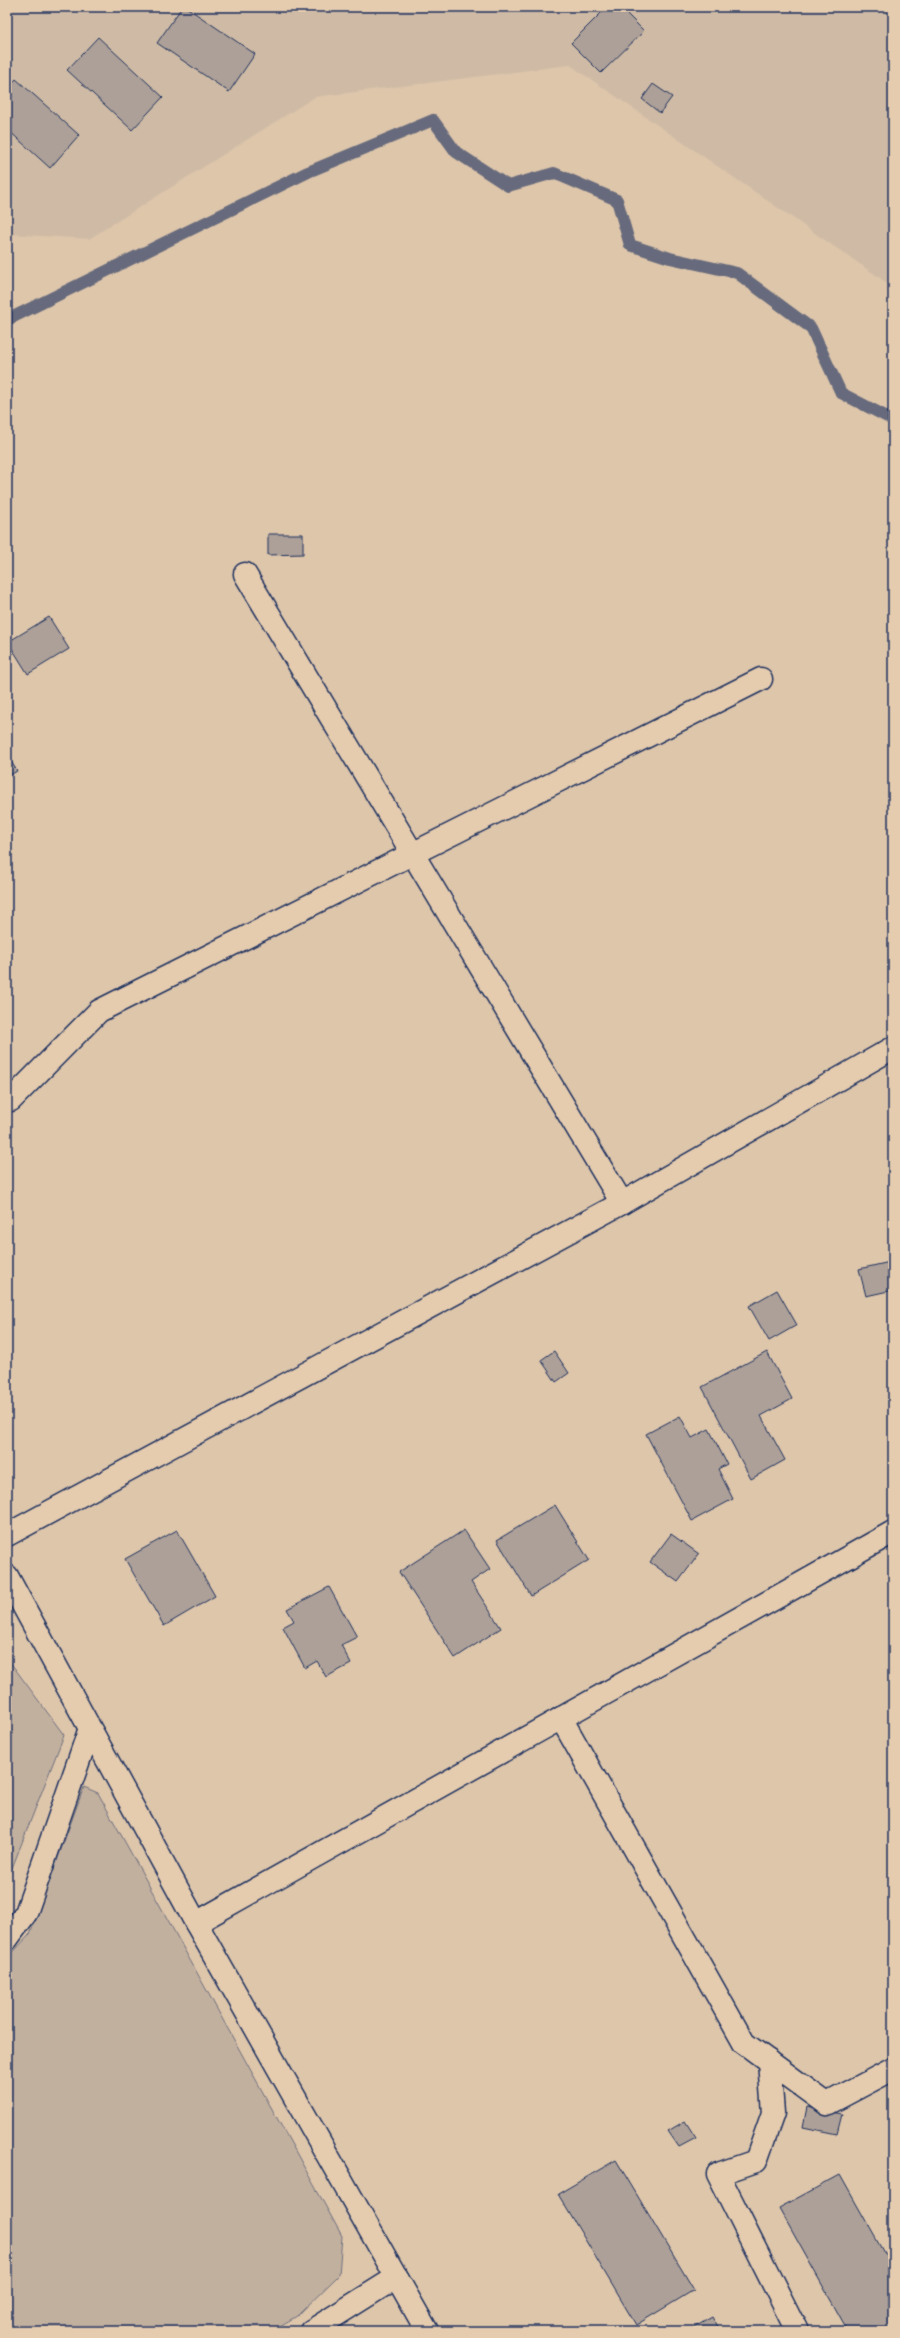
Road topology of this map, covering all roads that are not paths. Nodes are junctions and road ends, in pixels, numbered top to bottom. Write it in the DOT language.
graph roads {
  1 [pos="245,574"];
  2 [pos="761,679"];
  3 [pos="411,853"];
  4 [pos="893,1048"];
  5 [pos="11,1100"];
  6 [pos="622,1203"];
  7 [pos="893,1532"];
  8 [pos="7,1535"];
  9 [pos="7,1576"];
  10 [pos="561,1718"];
  11 [pos="89,1730"];
  12 [pos="196,1923"];
  13 [pos="7,1939"];
  14 [pos="769,2061"];
  15 [pos="893,2069"];
  16 [pos="397,2277"];
  17 [pos="311,2331"];
  18 [pos="427,2331"];
  19 [pos="797,2331"];
  1 -- 3 [label="street"];
  2 -- 3 [label="street"];
  3 -- 5 [label="street"];
  3 -- 6 [label="street"];
  4 -- 6 [label="street"];
  6 -- 8 [label="street"];
  7 -- 10 [label="street"];
  9 -- 11 [label="street"];
  10 -- 12 [label="street"];
  10 -- 14 [label="street"];
  11 -- 12 [label="street"];
  11 -- 13 [label="street"];
  12 -- 16 [label="street"];
  14 -- 15 [label="street"];
  14 -- 19 [label="street"];
  16 -- 17 [label="street"];
  16 -- 18 [label="street"];
}
